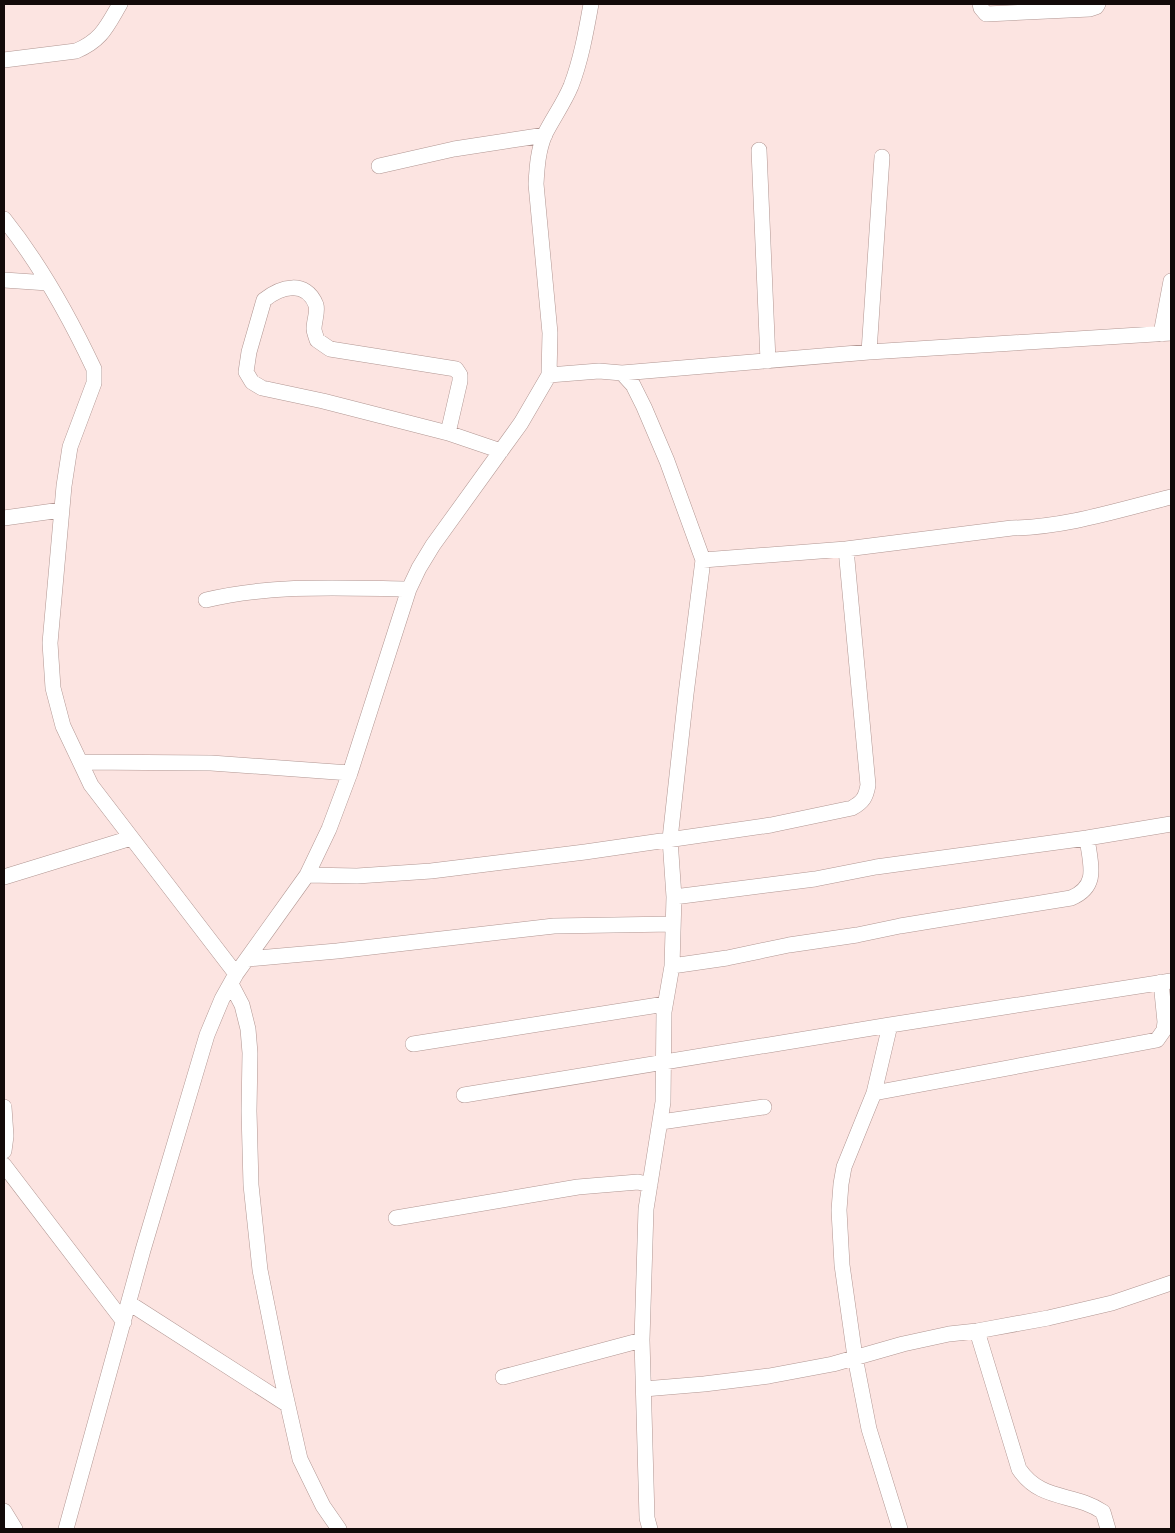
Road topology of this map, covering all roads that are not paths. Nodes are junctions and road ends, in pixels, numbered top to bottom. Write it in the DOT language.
graph roads {
  1 [pos="120,4"];
  2 [pos="591,4"];
  3 [pos="980,4"];
  4 [pos="1098,4"];
  5 [pos="4,60"];
  6 [pos="545,135"];
  7 [pos="759,150"];
  8 [pos="882,157"];
  9 [pos="379,166"];
  10 [pos="4,219"];
  11 [pos="4,280"];
  12 [pos="1171,281"];
  13 [pos="48,283"];
  14 [pos="1166,334"];
  15 [pos="869,352"];
  16 [pos="768,362"];
  17 [pos="622,373"];
  18 [pos="549,375"];
  19 [pos="448,433"];
  20 [pos="501,451"];
  21 [pos="1171,497"];
  22 [pos="61,510"];
  23 [pos="4,518"];
  24 [pos="846,549"];
  25 [pos="704,560"];
  26 [pos="409,589"];
  27 [pos="206,600"];
  28 [pos="80,762"];
  29 [pos="350,773"];
  30 [pos="1171,824"];
  31 [pos="131,838"];
  32 [pos="1087,838"];
  33 [pos="670,839"];
  34 [pos="307,875"];
  35 [pos="4,877"];
  36 [pos="674,897"];
  37 [pos="673,924"];
  38 [pos="247,958"];
  39 [pos="672,966"];
  40 [pos="233,979"];
  41 [pos="1166,982"];
  42 [pos="665,1004"];
  43 [pos="890,1025"];
  44 [pos="413,1044"];
  45 [pos="663,1062"];
  46 [pos="874,1093"];
  47 [pos="464,1095"];
  48 [pos="4,1107"];
  49 [pos="764,1107"];
  50 [pos="661,1122"];
  51 [pos="4,1151"];
  52 [pos="4,1165"];
  53 [pos="650,1185"];
  54 [pos="396,1218"];
  55 [pos="1171,1283"];
  56 [pos="129,1303"];
  57 [pos="124,1322"];
  58 [pos="977,1331"];
  59 [pos="642,1340"];
  60 [pos="855,1357"];
  61 [pos="503,1377"];
  62 [pos="644,1389"];
  63 [pos="288,1406"];
  64 [pos="4,1511"];
  65 [pos="646,1526"];
  66 [pos="15,1529"];
  67 [pos="66,1529"];
  68 [pos="339,1529"];
  69 [pos="900,1529"];
  70 [pos="1108,1529"];
  1 -- 5 [label="street"];
  2 -- 6 [label="street"];
  3 -- 4 [label="street"];
  6 -- 9 [label="street"];
  6 -- 18 [label="street"];
  7 -- 16 [label="street"];
  8 -- 15 [label="street"];
  10 -- 13 [label="street"];
  11 -- 13 [label="street"];
  12 -- 14 [label="street"];
  13 -- 22 [label="street"];
  14 -- 15 [label="street"];
  15 -- 16 [label="street"];
  16 -- 17 [label="street"];
  17 -- 18 [label="street"];
  17 -- 25 [label="street"];
  18 -- 20 [label="street"];
  19 -- 19 [label="street"];
  19 -- 20 [label="street"];
  20 -- 26 [label="street"];
  21 -- 24 [label="street"];
  22 -- 23 [label="street"];
  22 -- 28 [label="street"];
  24 -- 25 [label="street"];
  24 -- 33 [label="street"];
  25 -- 33 [label="street"];
  26 -- 27 [label="street"];
  26 -- 29 [label="street"];
  28 -- 29 [label="street"];
  28 -- 31 [label="street"];
  29 -- 34 [label="street"];
  30 -- 32 [label="street"];
  31 -- 35 [label="street"];
  31 -- 40 [label="street"];
  32 -- 36 [label="street"];
  32 -- 39 [label="street"];
  33 -- 34 [label="street"];
  33 -- 36 [label="street"];
  34 -- 38 [label="street"];
  36 -- 37 [label="street"];
  37 -- 38 [label="street"];
  37 -- 39 [label="street"];
  38 -- 40 [label="street"];
  39 -- 42 [label="street"];
  40 -- 56 [label="street"];
  40 -- 63 [label="street"];
  41 -- 43 [label="street"];
  41 -- 46 [label="street"];
  42 -- 44 [label="street"];
  42 -- 45 [label="street"];
  43 -- 45 [label="street"];
  43 -- 46 [label="street"];
  45 -- 47 [label="street"];
  45 -- 50 [label="street"];
  46 -- 60 [label="street"];
  48 -- 51 [label="street"];
  49 -- 50 [label="street"];
  50 -- 53 [label="street"];
  52 -- 57 [label="street"];
  53 -- 54 [label="street"];
  53 -- 59 [label="street"];
  55 -- 58 [label="street"];
  56 -- 57 [label="street"];
  56 -- 63 [label="street"];
  57 -- 67 [label="street"];
  58 -- 60 [label="street"];
  58 -- 70 [label="street"];
  59 -- 61 [label="street"];
  59 -- 62 [label="street"];
  60 -- 62 [label="street"];
  60 -- 69 [label="street"];
  62 -- 65 [label="street"];
  63 -- 68 [label="street"];
  64 -- 66 [label="street"];
}
